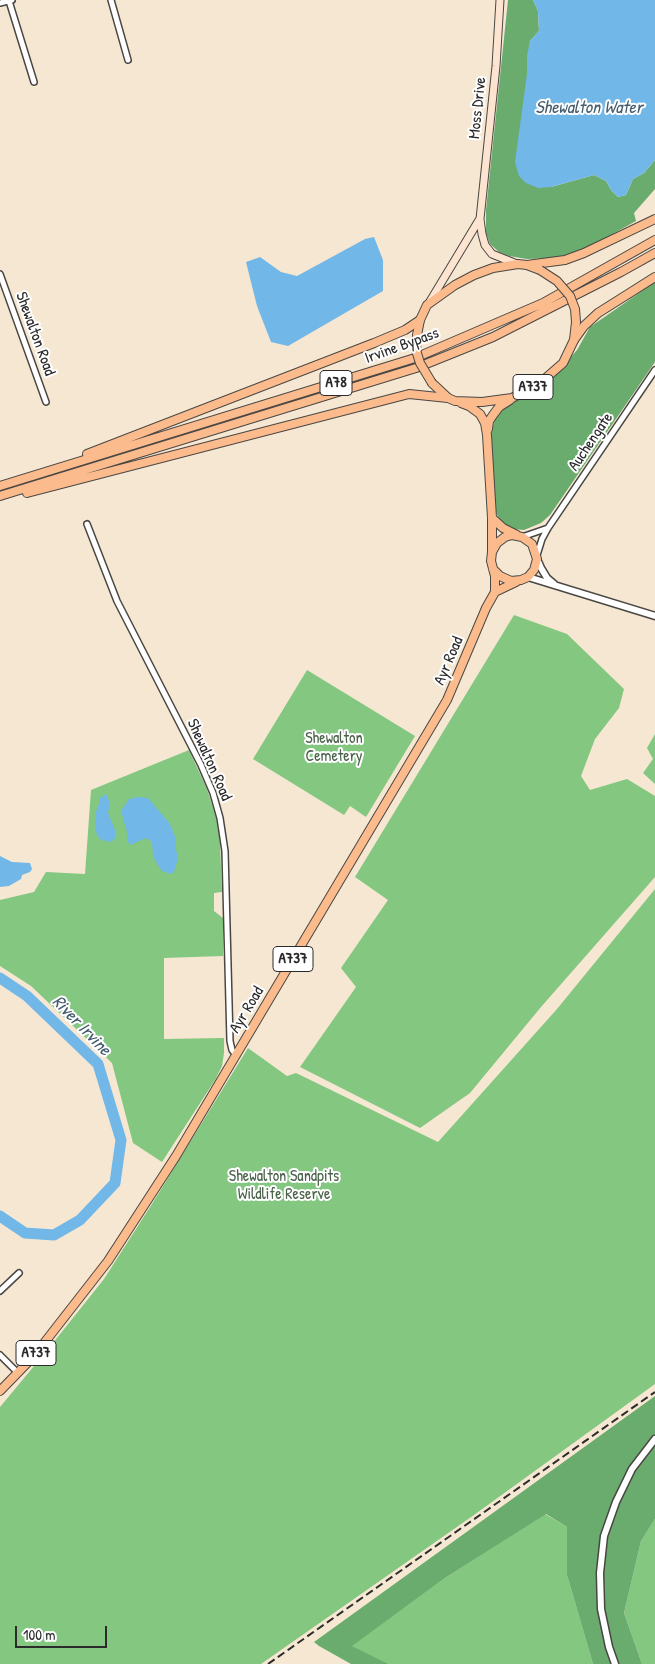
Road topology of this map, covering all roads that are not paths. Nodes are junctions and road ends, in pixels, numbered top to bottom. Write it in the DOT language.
graph roads {
  1 [pos="11,0"];
  2 [pos="111,0"];
  3 [pos="500,0"];
  4 [pos="0,3"];
  5 [pos="128,60"];
  6 [pos="34,82"];
  7 [pos="655,218"];
  8 [pos="480,220"];
  9 [pos="655,240"];
  10 [pos="655,252"];
  11 [pos="518,264"];
  12 [pos="527,265"];
  13 [pos="0,274"];
  14 [pos="655,277"];
  15 [pos="427,305"];
  16 [pos="420,320"];
  17 [pos="574,340"];
  18 [pos="655,370"];
  19 [pos="512,398"];
  20 [pos="451,399"];
  21 [pos="46,402"];
  22 [pos="487,435"];
  23 [pos="22,478"];
  24 [pos="0,486"];
  25 [pos="0,498"];
  26 [pos="492,518"];
  27 [pos="87,524"];
  28 [pos="548,528"];
  29 [pos="521,536"];
  30 [pos="492,552"];
  31 [pos="537,557"];
  32 [pos="494,568"];
  33 [pos="524,579"];
  34 [pos="557,586"];
  35 [pos="495,592"];
  36 [pos="655,616"];
  37 [pos="236,1055"];
  38 [pos="18,1273"];
  39 [pos="0,1291"];
  40 [pos="0,1354"];
  41 [pos="18,1372"];
  42 [pos="0,1392"];
  43 [pos="655,1439"];
  44 [pos="616,1664"];
  1 -- 4 [label="street"];
  1 -- 6 [label="street"];
  2 -- 5 [label="street"];
  3 -- 8 [label="main road, Moss Drive"];
  7 -- 12 [label="main road"];
  8 -- 11 [label="main road, Moss Drive"];
  8 -- 15 [label="main road, Moss Drive"];
  9 -- 23 [label="main road, Irvine Bypass / A78"];
  10 -- 25 [label="main road, Irvine Bypass / A78"];
  11 -- 12 [label="main road, A737"];
  11 -- 15 [label="main road, A737"];
  12 -- 17 [label="main road, A737, bridge"];
  13 -- 21 [label="street, Shewalton Road"];
  14 -- 17 [label="main road"];
  15 -- 16 [label="main road, A737"];
  16 -- 20 [label="main road, A737, bridge"];
  16 -- 23 [label="main road"];
  17 -- 19 [label="main road, A737"];
  18 -- 28 [label="street, Auchengate"];
  19 -- 20 [label="main road, A737"];
  19 -- 22 [label="main road, A737"];
  20 -- 22 [label="main road, A737"];
  20 -- 25 [label="main road"];
  22 -- 26 [label="main road, A737"];
  23 -- 24 [label="main road, Irvine Bypass / A78"];
  26 -- 29 [label="main road"];
  26 -- 30 [label="main road, A737"];
  27 -- 37 [label="street, Shewalton Road"];
  28 -- 29 [label="street"];
  28 -- 31 [label="street, Auchengate"];
  29 -- 30 [label="main road"];
  29 -- 31 [label="main road"];
  30 -- 32 [label="main road, A737"];
  31 -- 33 [label="main road"];
  31 -- 34 [label="street"];
  32 -- 33 [label="main road"];
  32 -- 35 [label="main road, A737"];
  33 -- 34 [label="street"];
  33 -- 35 [label="main road"];
  34 -- 36 [label="street"];
  35 -- 37 [label="main road, Ayr Road / A737"];
  37 -- 41 [label="main road, Ayr Road / A737"];
  38 -- 39 [label="street"];
  40 -- 41 [label="street"];
  41 -- 42 [label="main road, Ayr Road / A737"];
  43 -- 44 [label="street"];
}
